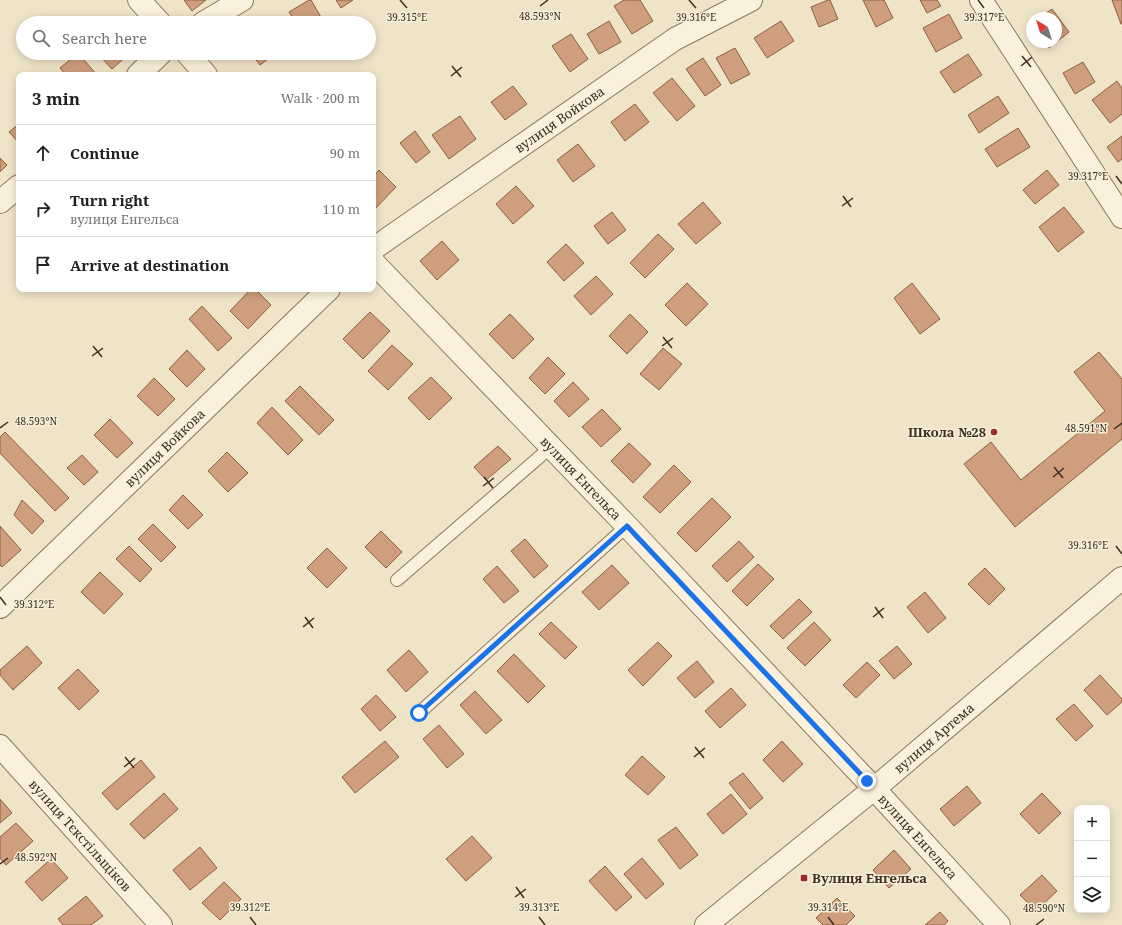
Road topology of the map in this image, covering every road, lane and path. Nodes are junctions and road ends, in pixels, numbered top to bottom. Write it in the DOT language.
graph roads {
  1 [pos="139,0"];
  2 [pos="242,0"];
  3 [pos="751,0"];
  4 [pos="981,0"];
  5 [pos="154,16"];
  6 [pos="215,16"];
  7 [pos="154,60"];
  8 [pos="193,60"];
  9 [pos="141,72"];
  10 [pos="203,72"];
  11 [pos="16,189"];
  12 [pos="0,202"];
  13 [pos="1122,217"];
  14 [pos="376,247"];
  15 [pos="376,265"];
  16 [pos="326,292"];
  17 [pos="551,447"];
  18 [pos="627,526"];
  19 [pos="1122,578"];
  20 [pos="397,580"];
  21 [pos="0,607"];
  22 [pos="419,713"];
  23 [pos="0,746"];
  24 [pos="875,788"];
  25 [pos="161,925"];
  26 [pos="706,925"];
  27 [pos="999,925"];
  1 -- 5 [label="street"];
  2 -- 6 [label="street"];
  3 -- 14 [label="street, вулиця Войкова"];
  4 -- 13 [label="street"];
  7 -- 9 [label="street"];
  8 -- 10 [label="street"];
  11 -- 12 [label="street"];
  15 -- 17 [label="street, вулиця Енгельса"];
  16 -- 21 [label="street, вулиця Войкова"];
  17 -- 18 [label="street, вулиця Енгельса"];
  17 -- 20 [label="lane"];
  18 -- 22 [label="lane"];
  18 -- 24 [label="street, вулиця Енгельса"];
  19 -- 24 [label="street, вулиця Артема"];
  23 -- 25 [label="street, вулиця Тєкстільщіков"];
  24 -- 26 [label="street, вулиця Артема"];
  24 -- 27 [label="street, вулиця Енгельса"];
}
